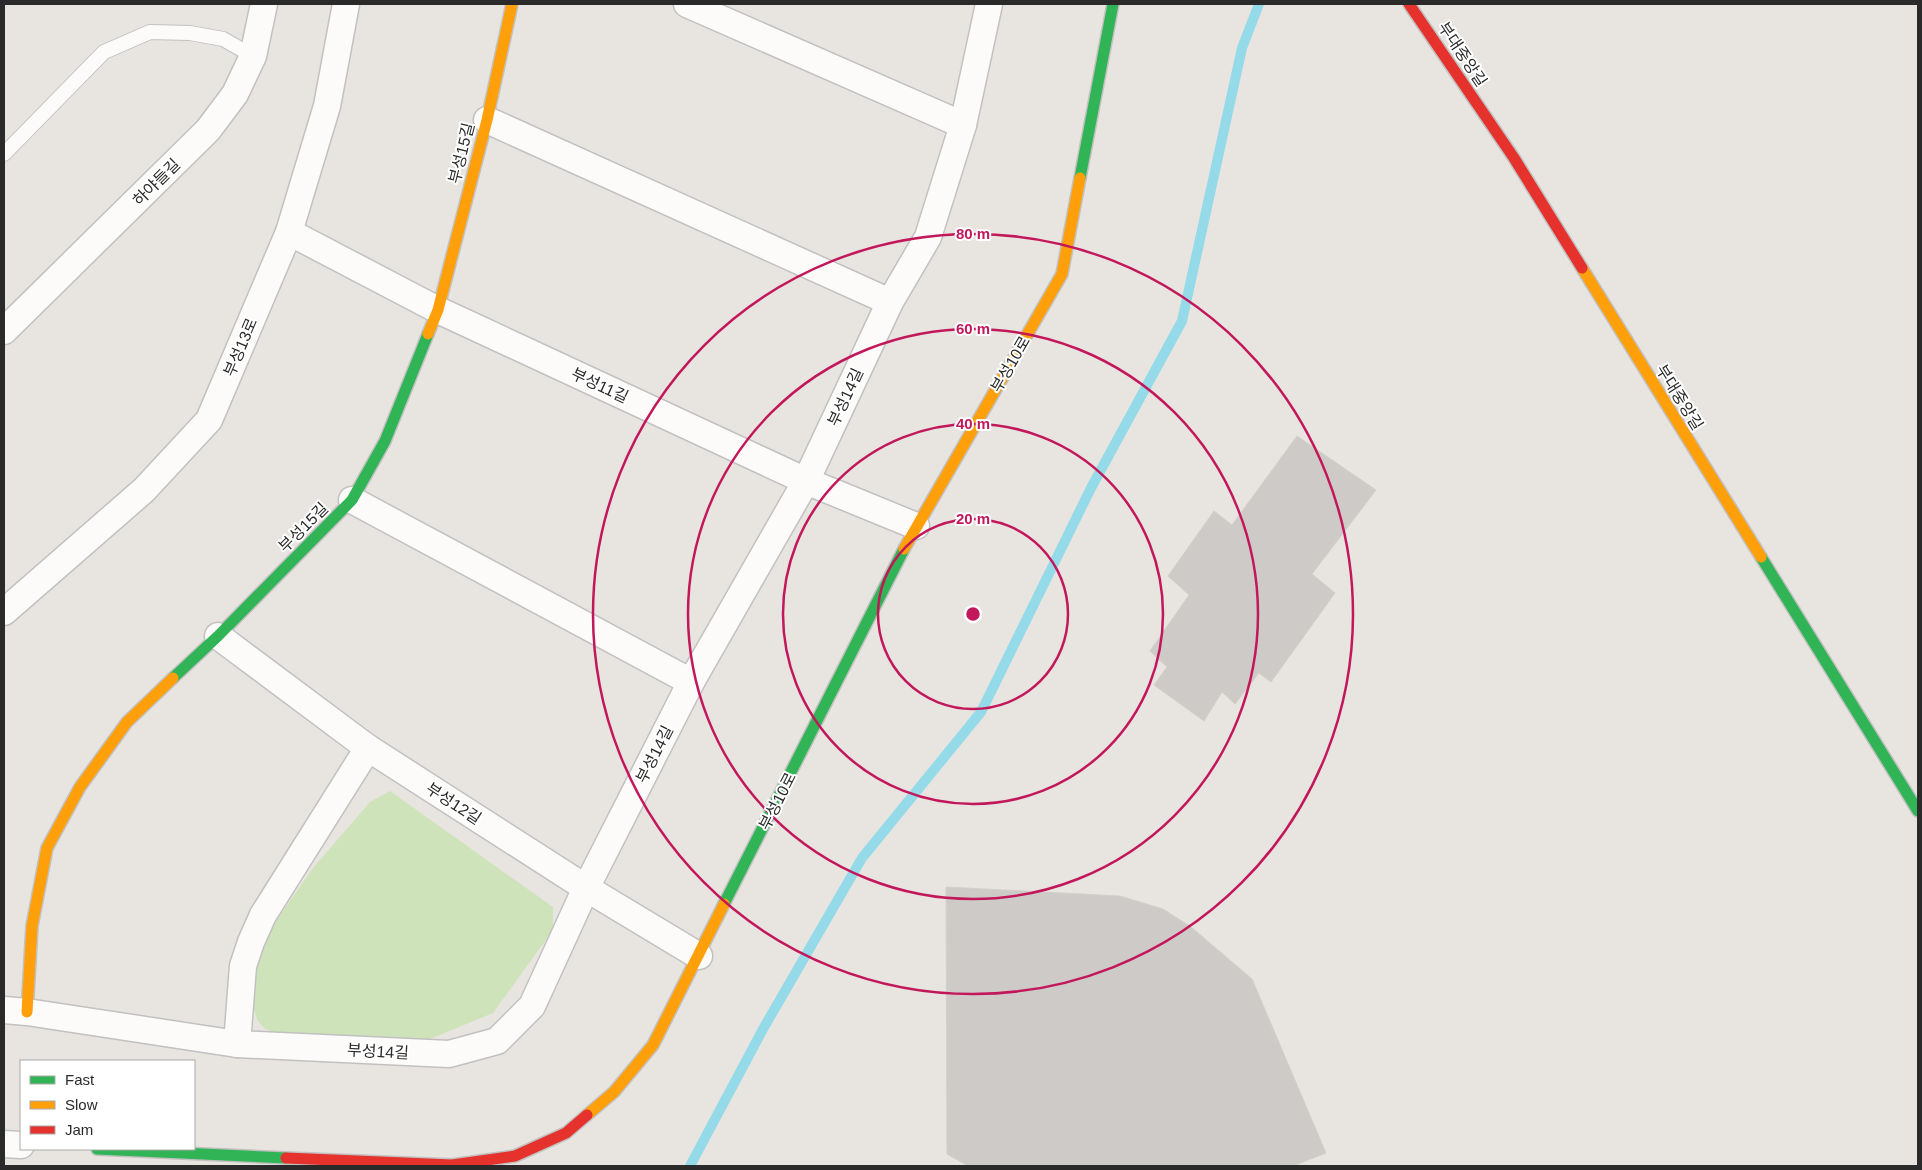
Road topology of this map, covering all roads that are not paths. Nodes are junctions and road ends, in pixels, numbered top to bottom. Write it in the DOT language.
graph roads {
  1 [pos="264,4"];
  2 [pos="346,4"];
  3 [pos="512,4"];
  4 [pos="687,4"];
  5 [pos="989,4"];
  6 [pos="1113,4"];
  7 [pos="1410,4"];
  8 [pos="253,56"];
  9 [pos="487,120"];
  10 [pos="963,125"];
  11 [pos="4,154"];
  12 [pos="289,232"];
  13 [pos="890,302"];
  14 [pos="438,310"];
  15 [pos="4,331"];
  16 [pos="806,481"];
  17 [pos="352,500"];
  18 [pos="916,526"];
  19 [pos="4,612"];
  20 [pos="218,636"];
  21 [pos="691,682"];
  22 [pos="368,748"];
  23 [pos="1918,811"];
  24 [pos="586,888"];
  25 [pos="699,956"];
  26 [pos="16,1011"];
  27 [pos="237,1044"];
  28 [pos="4,1144"];
  29 [pos="20,1145"];
  30 [pos="119,1150"];
  1 -- 8 [label="street, 하야들길"];
  2 -- 12 [label="street, 부성13로"];
  3 -- 9 [label="street, 부성15길"];
  4 -- 10 [label="street"];
  5 -- 10 [label="street, 부성14길"];
  6 -- 18 [label="street, 부성10로"];
  7 -- 23 [label="street, 부대중앙길"];
  8 -- 11 [label="lane"];
  8 -- 15 [label="street, 하야들길"];
  9 -- 13 [label="street"];
  9 -- 14 [label="street, 부성15길"];
  10 -- 13 [label="street, 부성14길"];
  12 -- 14 [label="street, 부성11길"];
  12 -- 19 [label="street, 부성13로"];
  13 -- 16 [label="street, 부성14길"];
  14 -- 16 [label="street, 부성11길"];
  14 -- 17 [label="street, 부성15길"];
  16 -- 18 [label="street, 부성11길"];
  16 -- 21 [label="street, 부성14길"];
  17 -- 20 [label="street, 부성15길"];
  17 -- 21 [label="street"];
  18 -- 25 [label="street, 부성10로"];
  20 -- 22 [label="street, 부성12길"];
  20 -- 26 [label="street, 부성15길"];
  21 -- 24 [label="street, 부성14길"];
  22 -- 24 [label="street, 부성12길"];
  22 -- 27 [label="street"];
  24 -- 25 [label="street, 부성12길"];
  24 -- 27 [label="street, 부성14길"];
  25 -- 30 [label="street, 부성10로"];
  26 -- 27 [label="street, 부성14길"];
  28 -- 29 [label="street"];
}
